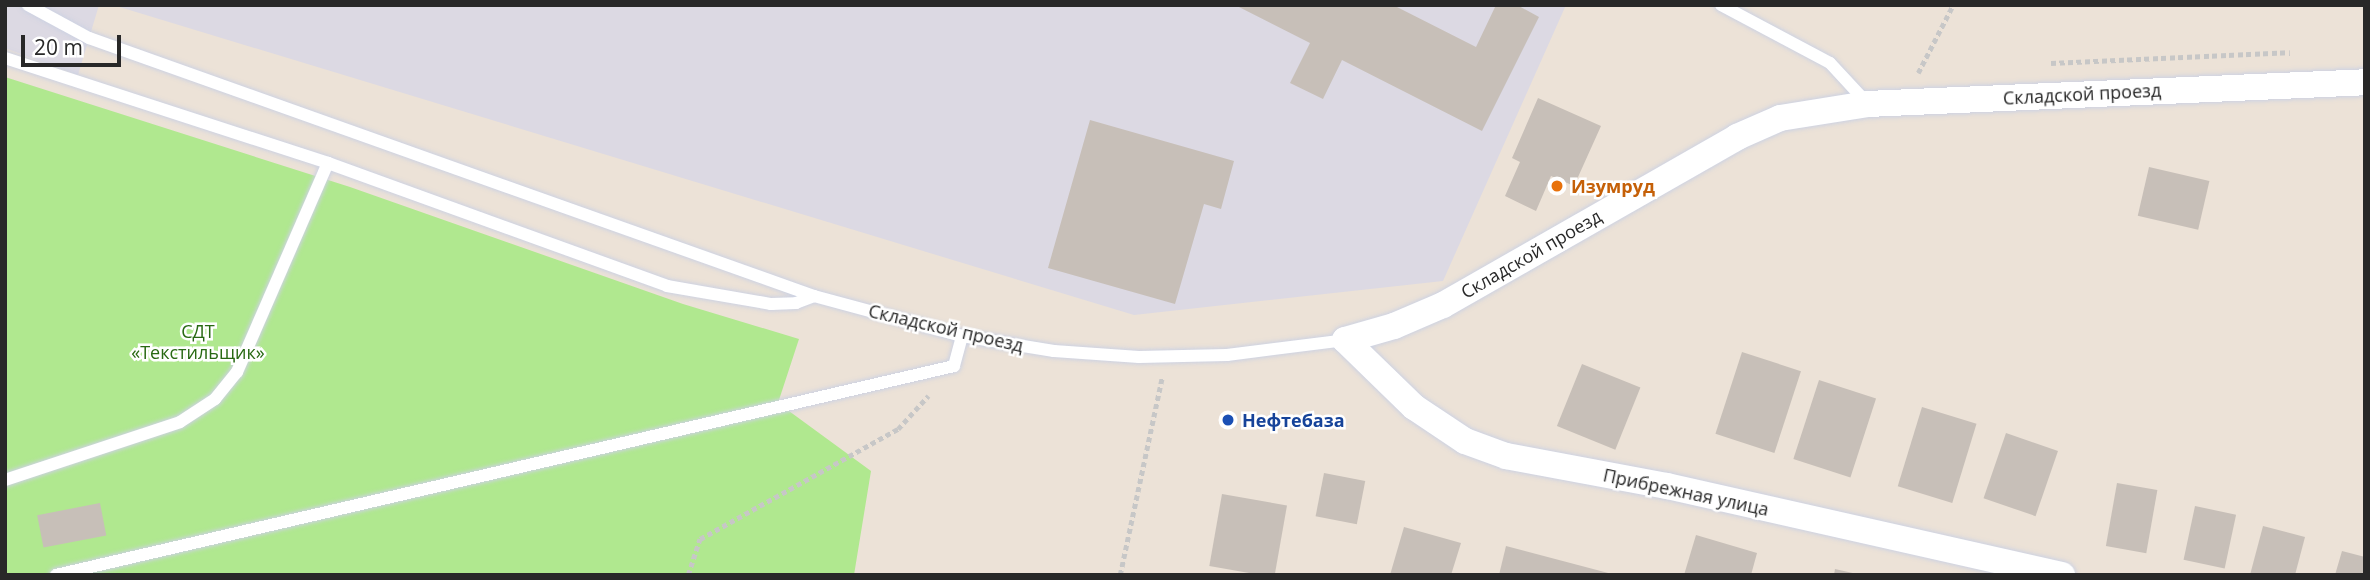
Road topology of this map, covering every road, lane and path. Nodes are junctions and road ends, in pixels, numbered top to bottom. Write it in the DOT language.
graph roads {
  1 [pos="28,5"];
  2 [pos="1721,5"];
  3 [pos="1953,5"];
  4 [pos="5,58"];
  5 [pos="2365,82"];
  6 [pos="1903,102"];
  7 [pos="1867,104"];
  8 [pos="328,163"];
  9 [pos="814,296"];
  10 [pos="962,335"];
  11 [pos="1345,340"];
  12 [pos="1166,356"];
  13 [pos="954,366"];
  14 [pos="5,480"];
  15 [pos="56,575"];
  16 [pos="688,575"];
  17 [pos="1120,575"];
  18 [pos="2062,575"];
  1 -- 9 [label="lane, Складской проезд"];
  2 -- 7 [label="lane"];
  3 -- 6 [label="path"];
  4 -- 8 [label="lane"];
  5 -- 6 [label="street, Складской проезд"];
  6 -- 7 [label="street, Складской проезд"];
  7 -- 11 [label="street, Складской проезд"];
  8 -- 9 [label="lane"];
  8 -- 14 [label="lane"];
  9 -- 10 [label="lane, Складской проезд"];
  10 -- 12 [label="lane, Складской проезд"];
  10 -- 13 [label="lane"];
  11 -- 12 [label="lane, Складской проезд"];
  11 -- 18 [label="street, Прибрежная улица"];
  12 -- 17 [label="path"];
  13 -- 15 [label="lane"];
  13 -- 16 [label="path"];
}
